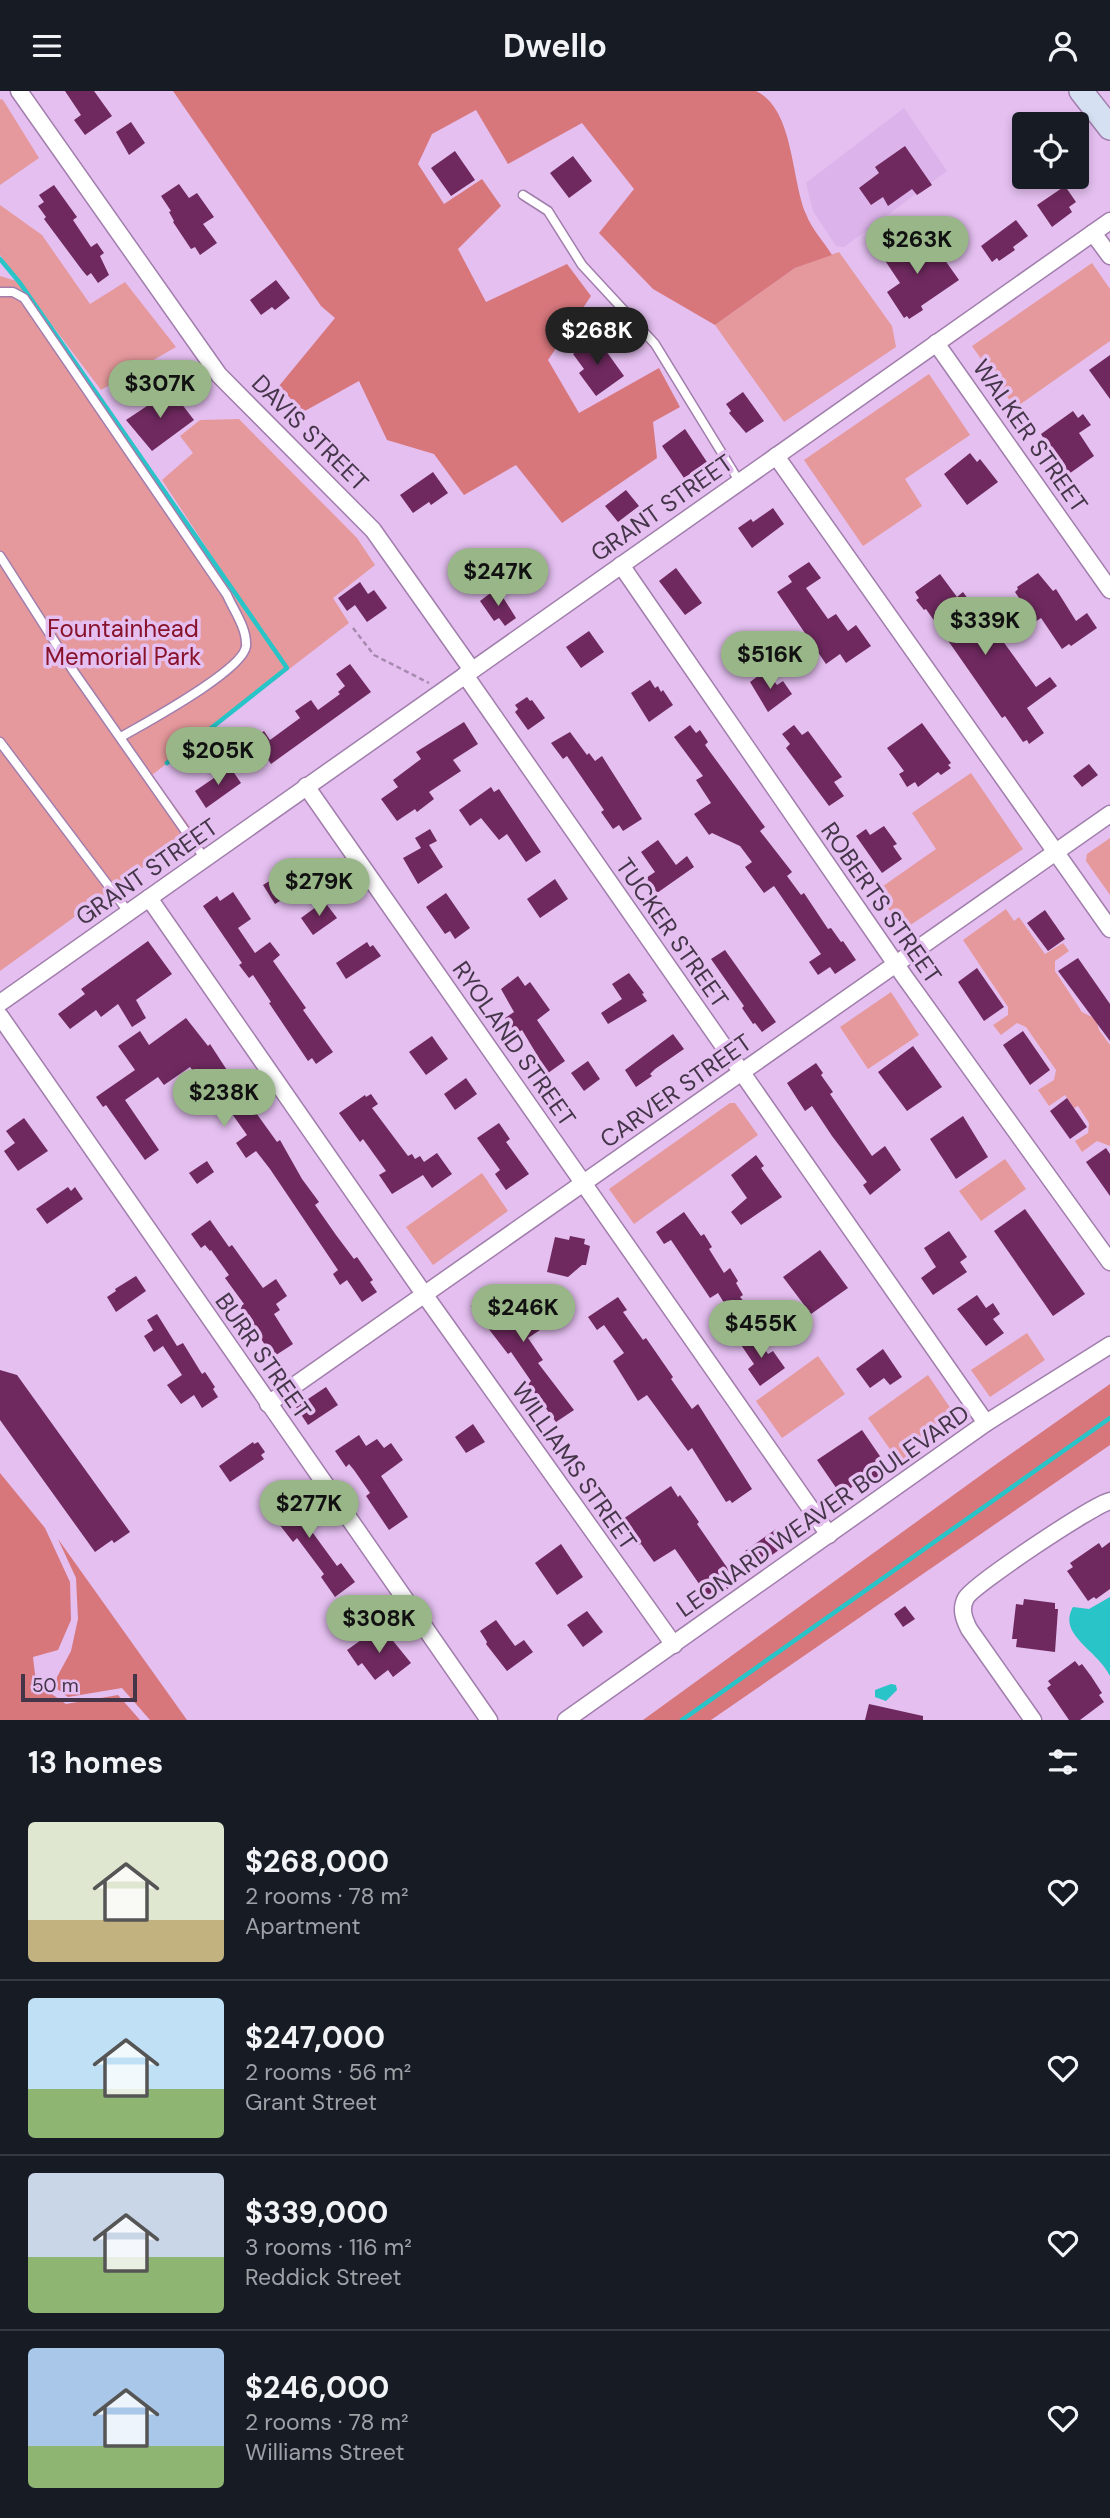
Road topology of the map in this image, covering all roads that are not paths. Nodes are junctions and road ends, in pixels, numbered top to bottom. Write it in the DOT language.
graph roads {
  1 [pos="19,91"];
  2 [pos="1081,91"];
  3 [pos="1110,128"];
  4 [pos="523,195"];
  5 [pos="1110,221"];
  6 [pos="1093,233"];
  7 [pos="1110,255"];
  8 [pos="0,292"];
  9 [pos="936,343"];
  10 [pos="776,456"];
  11 [pos="739,481"];
  12 [pos="0,556"];
  13 [pos="621,565"];
  14 [pos="1110,590"];
  15 [pos="469,672"];
  16 [pos="121,737"];
  17 [pos="0,742"];
  18 [pos="306,786"];
  19 [pos="1110,814"];
  20 [pos="1056,852"];
  21 [pos="205,859"];
  22 [pos="149,898"];
  23 [pos="129,913"];
  24 [pos="1110,929"];
  25 [pos="896,965"];
  26 [pos="0,1003"];
  27 [pos="0,1016"];
  28 [pos="742,1073"];
  29 [pos="583,1184"];
  30 [pos="1110,1262"];
  31 [pos="424,1294"];
  32 [pos="1110,1345"];
  33 [pos="268,1404"];
  34 [pos="986,1423"];
  35 [pos="1110,1501"];
  36 [pos="830,1535"];
  37 [pos="674,1645"];
  38 [pos="489,1720"];
  39 [pos="566,1720"];
  40 [pos="1033,1720"];
  1 -- 15 [label="street, DAVIS STREET"];
  2 -- 3 [label="street"];
  4 -- 11 [label="lane"];
  5 -- 6 [label="street, GRANT STREET"];
  6 -- 7 [label="street"];
  6 -- 9 [label="street, GRANT STREET"];
  8 -- 16 [label="lane"];
  9 -- 10 [label="street, GRANT STREET"];
  9 -- 14 [label="street, WALKER STREET"];
  10 -- 11 [label="street, GRANT STREET"];
  10 -- 20 [label="street"];
  11 -- 13 [label="street, GRANT STREET"];
  12 -- 16 [label="lane"];
  13 -- 15 [label="street, GRANT STREET"];
  13 -- 25 [label="street, ROBERTS STREET"];
  15 -- 18 [label="street, GRANT STREET"];
  15 -- 28 [label="street, TUCKER STREET"];
  16 -- 21 [label="lane"];
  17 -- 23 [label="lane"];
  18 -- 21 [label="street, GRANT STREET"];
  18 -- 29 [label="street, RYOLAND STREET"];
  19 -- 20 [label="street, CARVER STREET"];
  20 -- 24 [label="street"];
  20 -- 25 [label="street, CARVER STREET"];
  21 -- 22 [label="street, GRANT STREET"];
  22 -- 23 [label="street, GRANT STREET"];
  22 -- 31 [label="street, WILLIAMS STREET"];
  23 -- 26 [label="street, GRANT STREET"];
  25 -- 28 [label="street, CARVER STREET"];
  25 -- 30 [label="street, ROBERTS STREET"];
  27 -- 33 [label="street, BURR STREET"];
  28 -- 29 [label="street, CARVER STREET"];
  28 -- 34 [label="street, TUCKER STREET"];
  29 -- 31 [label="street, CARVER STREET"];
  29 -- 36 [label="street, RYOLAND STREET"];
  31 -- 33 [label="street, CARVER STREET"];
  31 -- 37 [label="street, WILLIAMS STREET"];
  32 -- 34 [label="street, LEONARD WEAVER BOULEVARD"];
  33 -- 38 [label="street, BURR STREET"];
  34 -- 36 [label="street, LEONARD WEAVER BOULEVARD"];
  35 -- 40 [label="street"];
  36 -- 37 [label="street, LEONARD WEAVER BOULEVARD"];
  37 -- 39 [label="street, LEONARD WEAVER BOULEVARD"];
}
